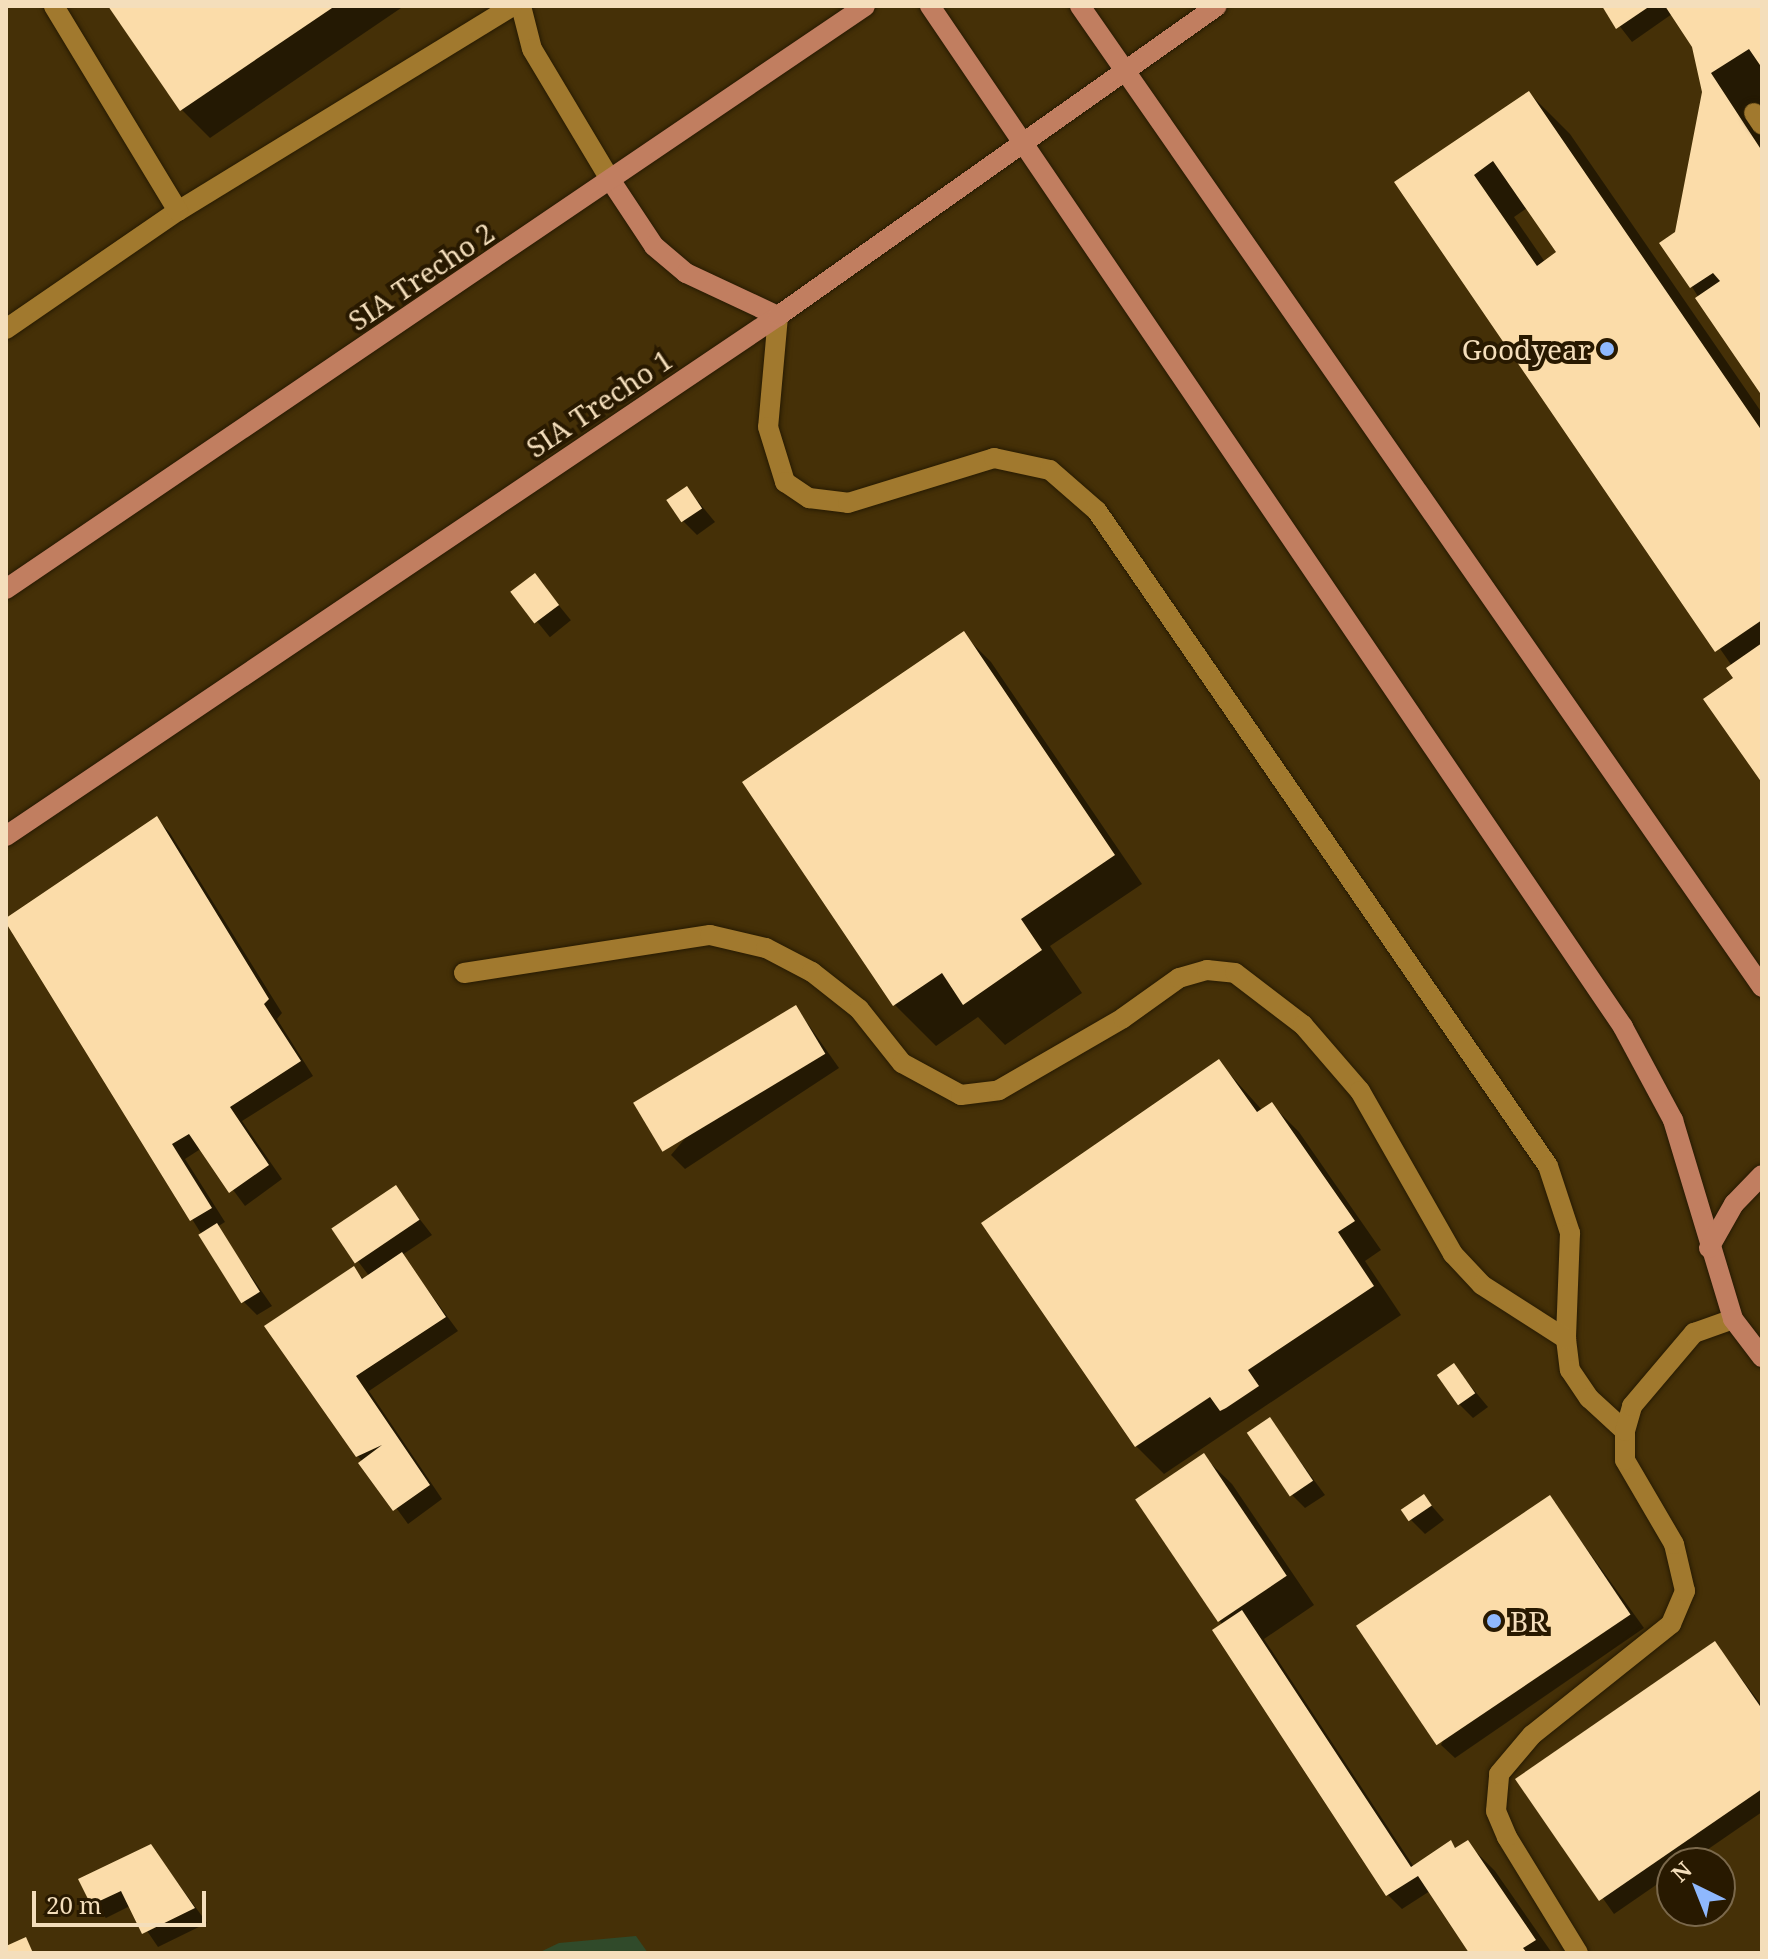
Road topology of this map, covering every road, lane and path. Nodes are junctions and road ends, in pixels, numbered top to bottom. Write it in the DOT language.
graph roads {
  1 [pos="54,6"];
  2 [pos="512,6"];
  3 [pos="521,6"];
  4 [pos="865,6"];
  5 [pos="930,6"];
  6 [pos="1080,6"];
  7 [pos="1217,6"];
  8 [pos="1123,72"];
  9 [pos="1019,142"];
  10 [pos="611,181"];
  11 [pos="178,211"];
  12 [pos="778,316"];
  13 [pos="6,329"];
  14 [pos="6,589"];
  15 [pos="6,836"];
  16 [pos="464,973"];
  17 [pos="1762,987"];
  18 [pos="1762,1175"];
  19 [pos="1709,1248"];
  20 [pos="1733,1319"];
  21 [pos="1566,1339"];
  22 [pos="1762,1357"];
  23 [pos="1625,1431"];
  24 [pos="1578,1953"];
  1 -- 11 [label="lane"];
  2 -- 11 [label="lane"];
  3 -- 10 [label="lane"];
  4 -- 10 [label="main road, SIA Trecho 2"];
  5 -- 9 [label="main road"];
  6 -- 8 [label="main road"];
  7 -- 8 [label="main road, SIA Trecho 1"];
  8 -- 9 [label="main road, SIA Trecho 1"];
  8 -- 17 [label="main road"];
  9 -- 12 [label="main road, SIA Trecho 1"];
  9 -- 19 [label="main road"];
  10 -- 12 [label="main road"];
  10 -- 14 [label="main road, SIA Trecho 2"];
  11 -- 13 [label="lane"];
  12 -- 15 [label="main road, SIA Trecho 1"];
  12 -- 21 [label="lane"];
  16 -- 21 [label="lane"];
  18 -- 19 [label="main road"];
  19 -- 20 [label="main road"];
  20 -- 22 [label="main road"];
  20 -- 23 [label="lane"];
  21 -- 23 [label="lane"];
  23 -- 24 [label="lane"];
}
